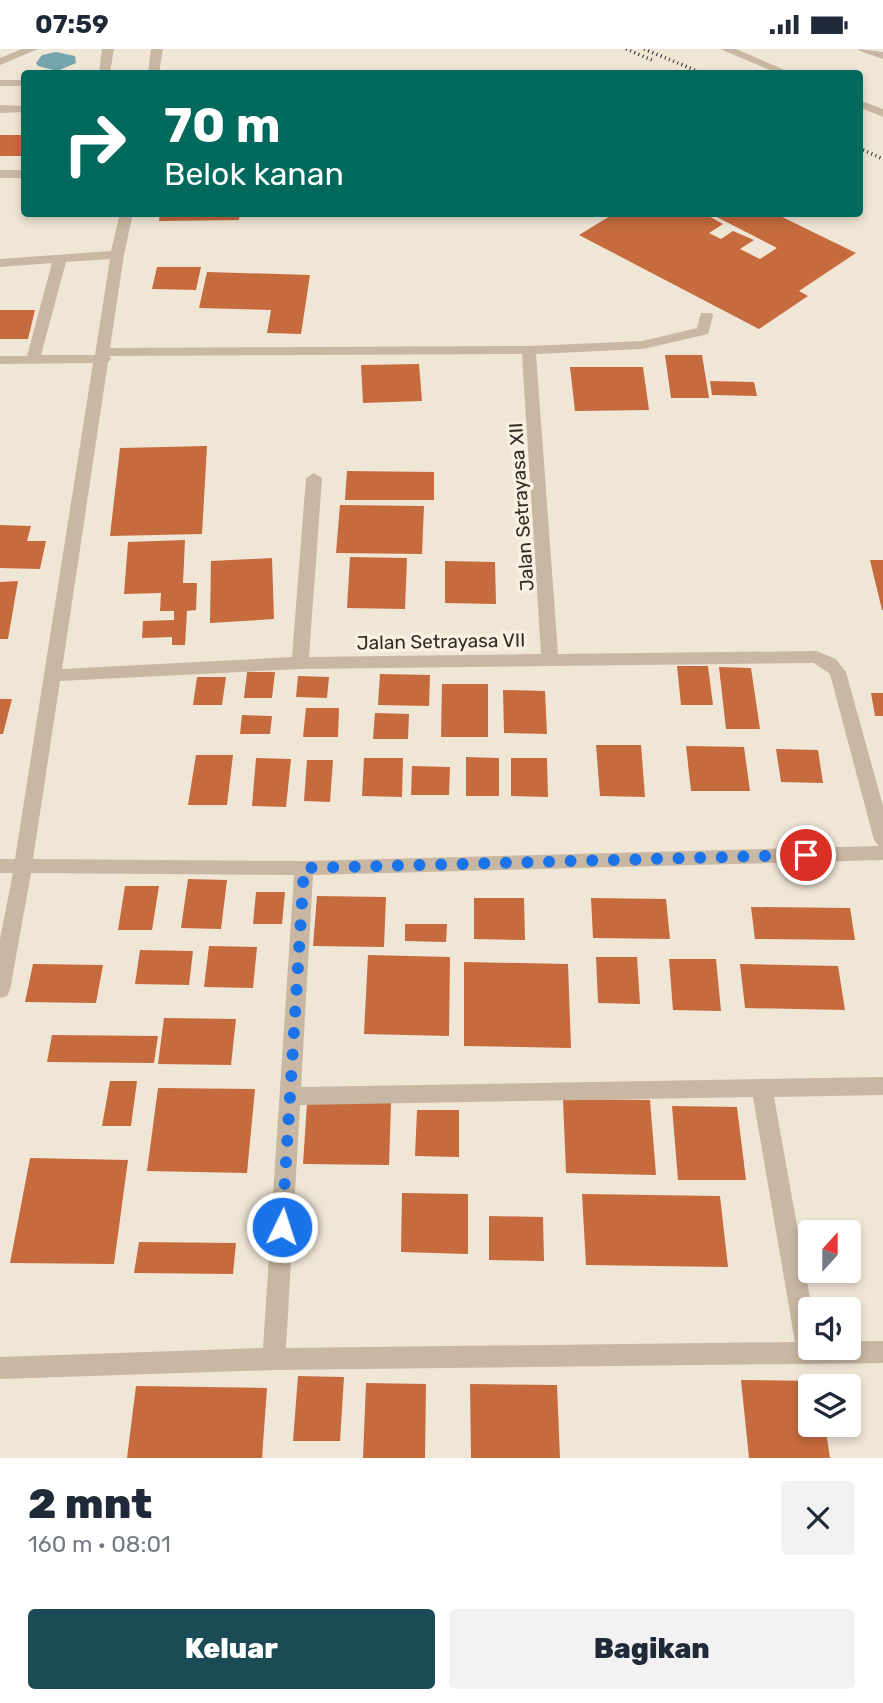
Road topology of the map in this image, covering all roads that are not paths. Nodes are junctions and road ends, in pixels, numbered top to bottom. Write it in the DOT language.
graph roads {
  1 [pos="32,49"];
  2 [pos="108,49"];
  3 [pos="157,49"];
  4 [pos="726,49"];
  5 [pos="864,49"];
  6 [pos="883,56"];
  7 [pos="0,62"];
  8 [pos="105,70"];
  9 [pos="154,70"];
  10 [pos="778,70"];
  11 [pos="0,83"];
  12 [pos="21,83"];
  13 [pos="863,105"];
  14 [pos="0,109"];
  15 [pos="21,109"];
  16 [pos="883,113"];
  17 [pos="0,174"];
  18 [pos="21,174"];
  19 [pos="126,217"];
  20 [pos="117,255"];
  21 [pos="60,259"];
  22 [pos="0,263"];
  23 [pos="706,316"];
  24 [pos="529,350"];
  25 [pos="104,355"];
  26 [pos="33,359"];
  27 [pos="0,360"];
  28 [pos="314,478"];
  29 [pos="550,661"];
  30 [pos="300,663"];
  31 [pos="52,675"];
  32 [pos="883,840"];
  33 [pos="883,853"];
  34 [pos="0,866"];
  35 [pos="23,867"];
  36 [pos="304,868"];
  37 [pos="0,991"];
  38 [pos="883,1086"];
  39 [pos="762,1088"];
  40 [pos="291,1096"];
  41 [pos="798,1297"];
  42 [pos="798,1352"];
  43 [pos="861,1352"];
  44 [pos="883,1352"];
  45 [pos="274,1359"];
  46 [pos="0,1368"];
  1 -- 7 [label="street"];
  2 -- 8 [label="street"];
  3 -- 9 [label="street"];
  4 -- 10 [label="street"];
  5 -- 6 [label="street"];
  11 -- 12 [label="street"];
  13 -- 16 [label="street"];
  14 -- 15 [label="street"];
  17 -- 18 [label="street"];
  19 -- 20 [label="street"];
  20 -- 21 [label="street"];
  20 -- 25 [label="street"];
  21 -- 22 [label="street"];
  21 -- 26 [label="street"];
  23 -- 24 [label="street"];
  24 -- 25 [label="street"];
  24 -- 29 [label="street, Jalan Setrayasa XII"];
  25 -- 26 [label="street"];
  25 -- 31 [label="street"];
  26 -- 27 [label="street"];
  28 -- 30 [label="street"];
  29 -- 30 [label="street, Jalan Setrayasa VII"];
  29 -- 32 [label="street, Jalan Setrayasa VII"];
  30 -- 31 [label="street, Jalan Setrayasa VII"];
  31 -- 35 [label="street"];
  33 -- 36 [label="street"];
  34 -- 35 [label="street"];
  35 -- 36 [label="street"];
  35 -- 37 [label="street"];
  36 -- 40 [label="street"];
  38 -- 39 [label="street"];
  39 -- 40 [label="street"];
  39 -- 41 [label="street"];
  40 -- 45 [label="street"];
  42 -- 45 [label="street"];
  43 -- 44 [label="street"];
  45 -- 46 [label="street"];
}
